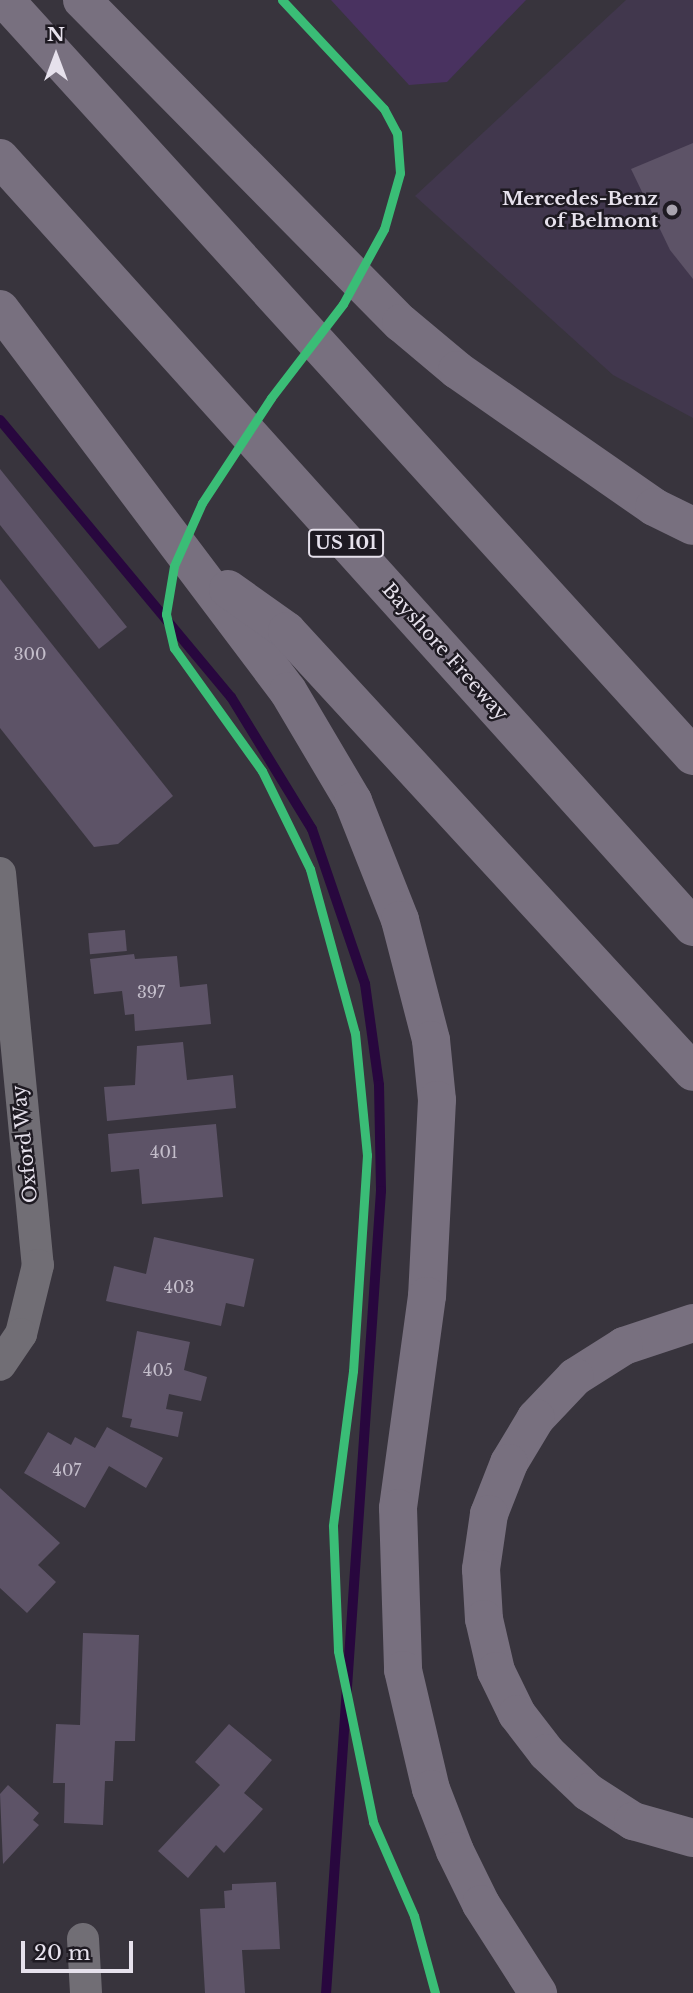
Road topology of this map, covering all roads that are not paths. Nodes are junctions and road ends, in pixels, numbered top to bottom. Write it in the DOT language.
graph roads {
  1 [pos="5,0"];
  2 [pos="82,0"];
  3 [pos="0,159"];
  4 [pos="0,309"];
  5 [pos="693,526"];
  6 [pos="190,561"];
  7 [pos="693,756"];
  8 [pos="0,873"];
  9 [pos="693,927"];
  10 [pos="693,1072"];
  11 [pos="10,1090"];
  12 [pos="693,1323"];
  13 [pos="0,1364"];
  14 [pos="693,1838"];
  15 [pos="83,1939"];
  16 [pos="86,1993"];
  17 [pos="538,1993"];
  1 -- 7 [label="highway"];
  2 -- 5 [label="highway"];
  3 -- 9 [label="highway, Bayshore Freeway / US 101"];
  4 -- 6 [label="highway"];
  6 -- 10 [label="highway"];
  6 -- 17 [label="highway"];
  8 -- 11 [label="street, Oxford Way"];
  11 -- 13 [label="street, Oxford Way"];
  12 -- 14 [label="highway"];
  15 -- 16 [label="street"];
}
